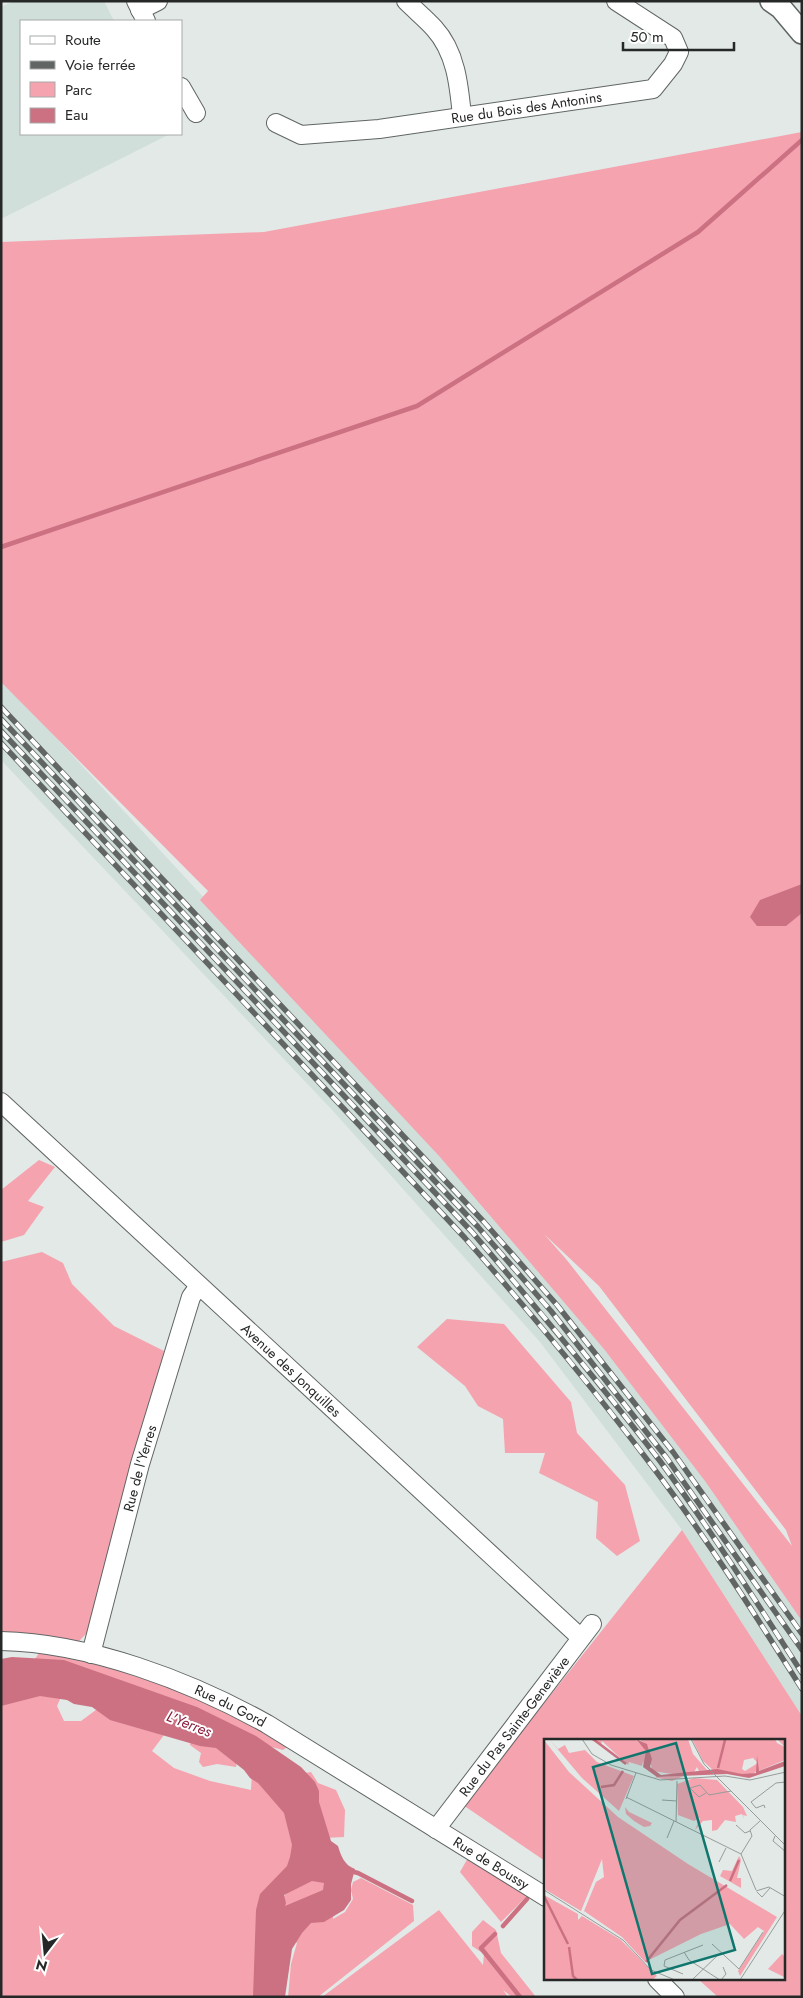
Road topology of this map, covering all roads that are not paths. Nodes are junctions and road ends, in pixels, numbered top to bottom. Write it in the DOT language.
graph roads {
  1 [pos="158,1"];
  2 [pos="406,1"];
  3 [pos="616,1"];
  4 [pos="771,1"];
  5 [pos="141,11"];
  6 [pos="802,33"];
  7 [pos="182,89"];
  8 [pos="196,113"];
  9 [pos="462,116"];
  10 [pos="276,123"];
  11 [pos="1,1102"];
  12 [pos="199,1286"];
  13 [pos="592,1624"];
  14 [pos="581,1638"];
  15 [pos="1,1641"];
  16 [pos="91,1654"];
  17 [pos="436,1830"];
  18 [pos="544,1896"];
  19 [pos="658,1980"];
  20 [pos="675,1997"];
  1 -- 5 [label="street"];
  2 -- 9 [label="street"];
  3 -- 9 [label="street, Rue du Bois des Antonins"];
  4 -- 6 [label="street"];
  7 -- 8 [label="street"];
  9 -- 10 [label="street, Rue du Bois des Antonins"];
  11 -- 12 [label="street, Avenue des Jonquilles"];
  12 -- 14 [label="street, Avenue des Jonquilles"];
  12 -- 16 [label="street, Rue de l'Yerres"];
  13 -- 14 [label="street, Rue du Pas Sainte-Geneviève"];
  14 -- 17 [label="street, Rue du Pas Sainte-Geneviève"];
  15 -- 16 [label="street, Rue du Gord"];
  16 -- 17 [label="street, Rue du Gord"];
  17 -- 18 [label="street, Rue de Boussy"];
  19 -- 20 [label="street"];
}
